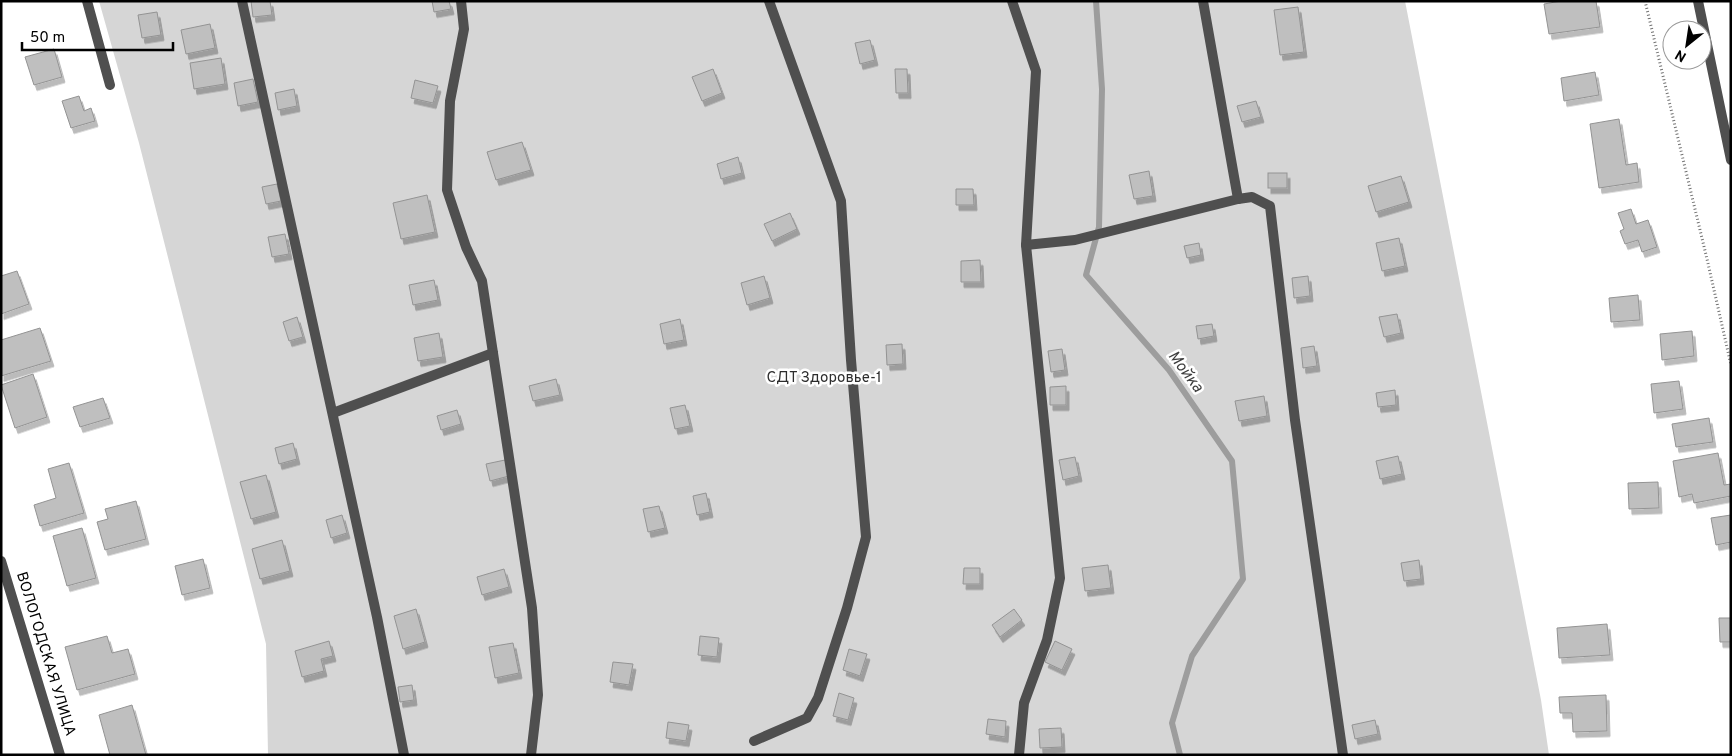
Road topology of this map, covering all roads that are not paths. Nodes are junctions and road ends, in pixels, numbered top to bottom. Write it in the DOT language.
graph roads {
  1 [pos="88,1"];
  2 [pos="242,1"];
  3 [pos="461,1"];
  4 [pos="770,1"];
  5 [pos="1012,1"];
  6 [pos="1203,1"];
  7 [pos="1698,1"];
  8 [pos="110,85"];
  9 [pos="1731,160"];
  10 [pos="1238,199"];
  11 [pos="1026,245"];
  12 [pos="493,353"];
  13 [pos="333,413"];
  14 [pos="1,561"];
  15 [pos="754,741"];
  16 [pos="60,755"];
  17 [pos="404,755"];
  18 [pos="531,755"];
  19 [pos="1019,755"];
  20 [pos="1343,755"];
  1 -- 8 [label="street"];
  2 -- 13 [label="street"];
  3 -- 12 [label="street"];
  4 -- 15 [label="street"];
  5 -- 11 [label="street"];
  6 -- 10 [label="street"];
  7 -- 9 [label="street"];
  10 -- 11 [label="street"];
  10 -- 20 [label="street"];
  11 -- 19 [label="street"];
  12 -- 13 [label="street"];
  12 -- 18 [label="street"];
  13 -- 17 [label="street"];
  14 -- 16 [label="street, ВОЛОГОДСКАЯ УЛИЦА"];
}
